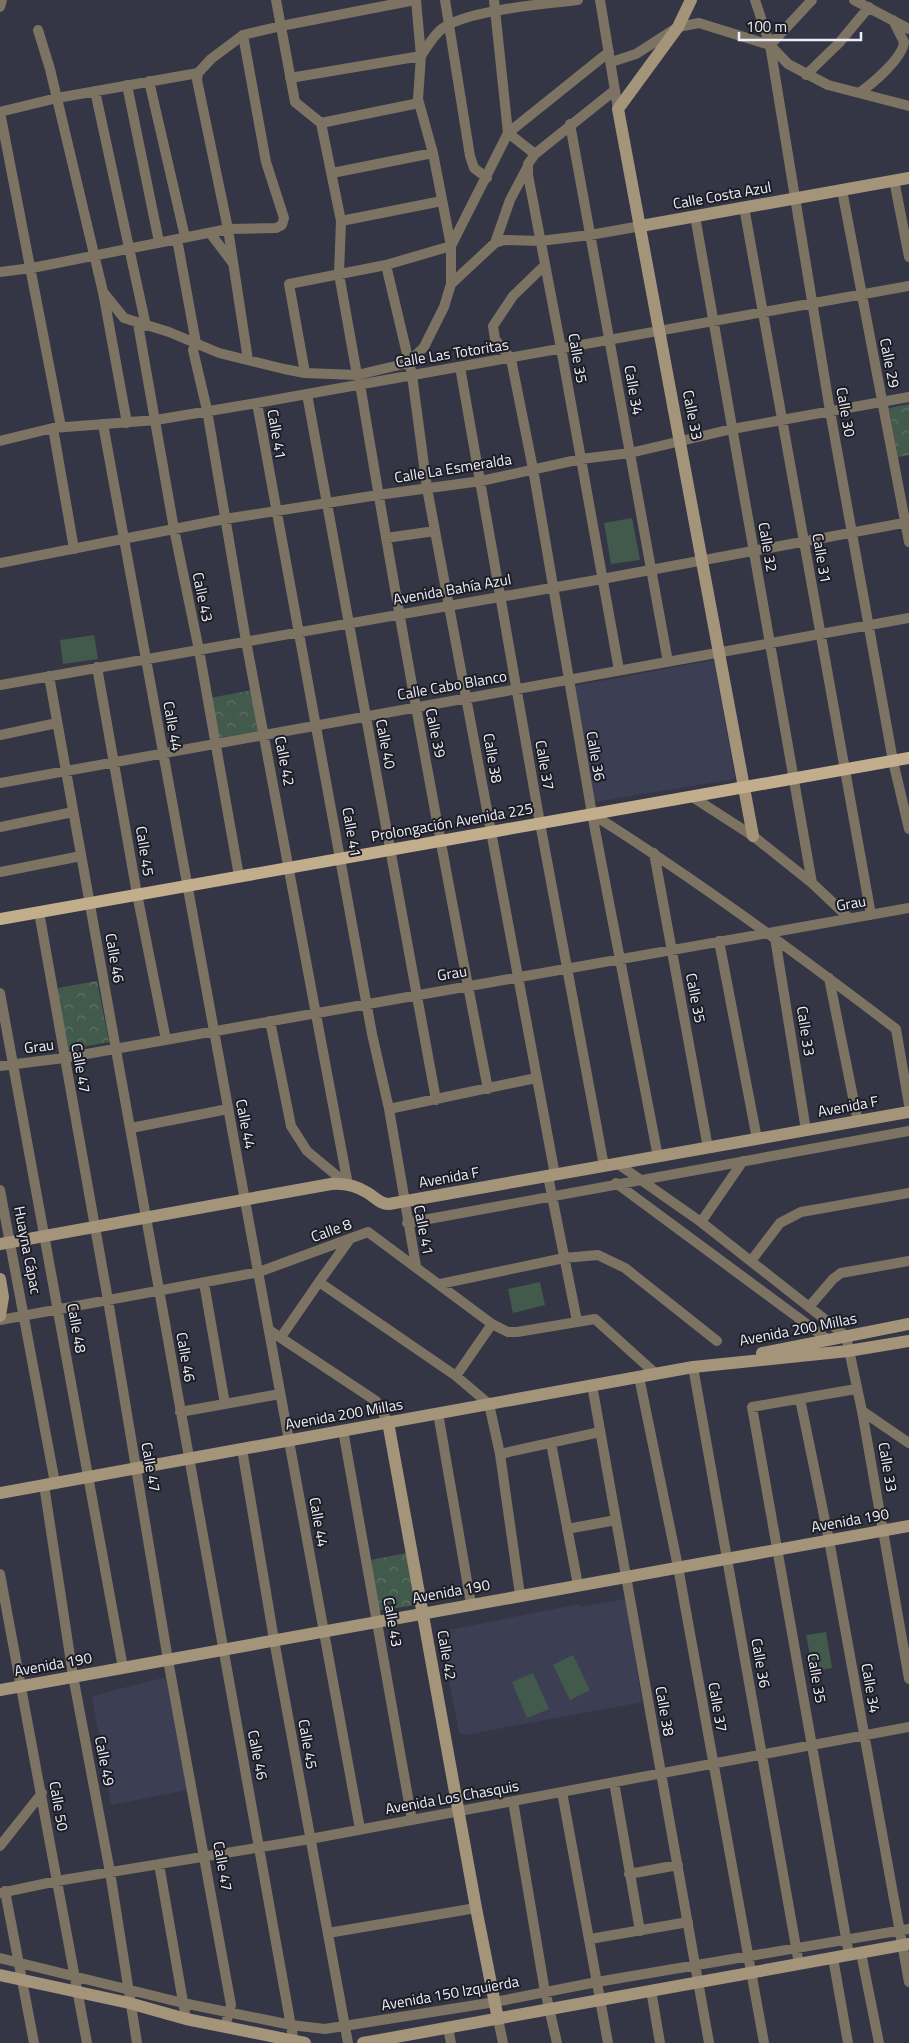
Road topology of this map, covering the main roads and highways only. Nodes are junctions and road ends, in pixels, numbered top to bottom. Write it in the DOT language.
graph roads {
  1 [pos="909,758"];
  2 [pos="0,919"];
  1 -- 2 [label="main road, Prolongación Avenida 225"];
}
